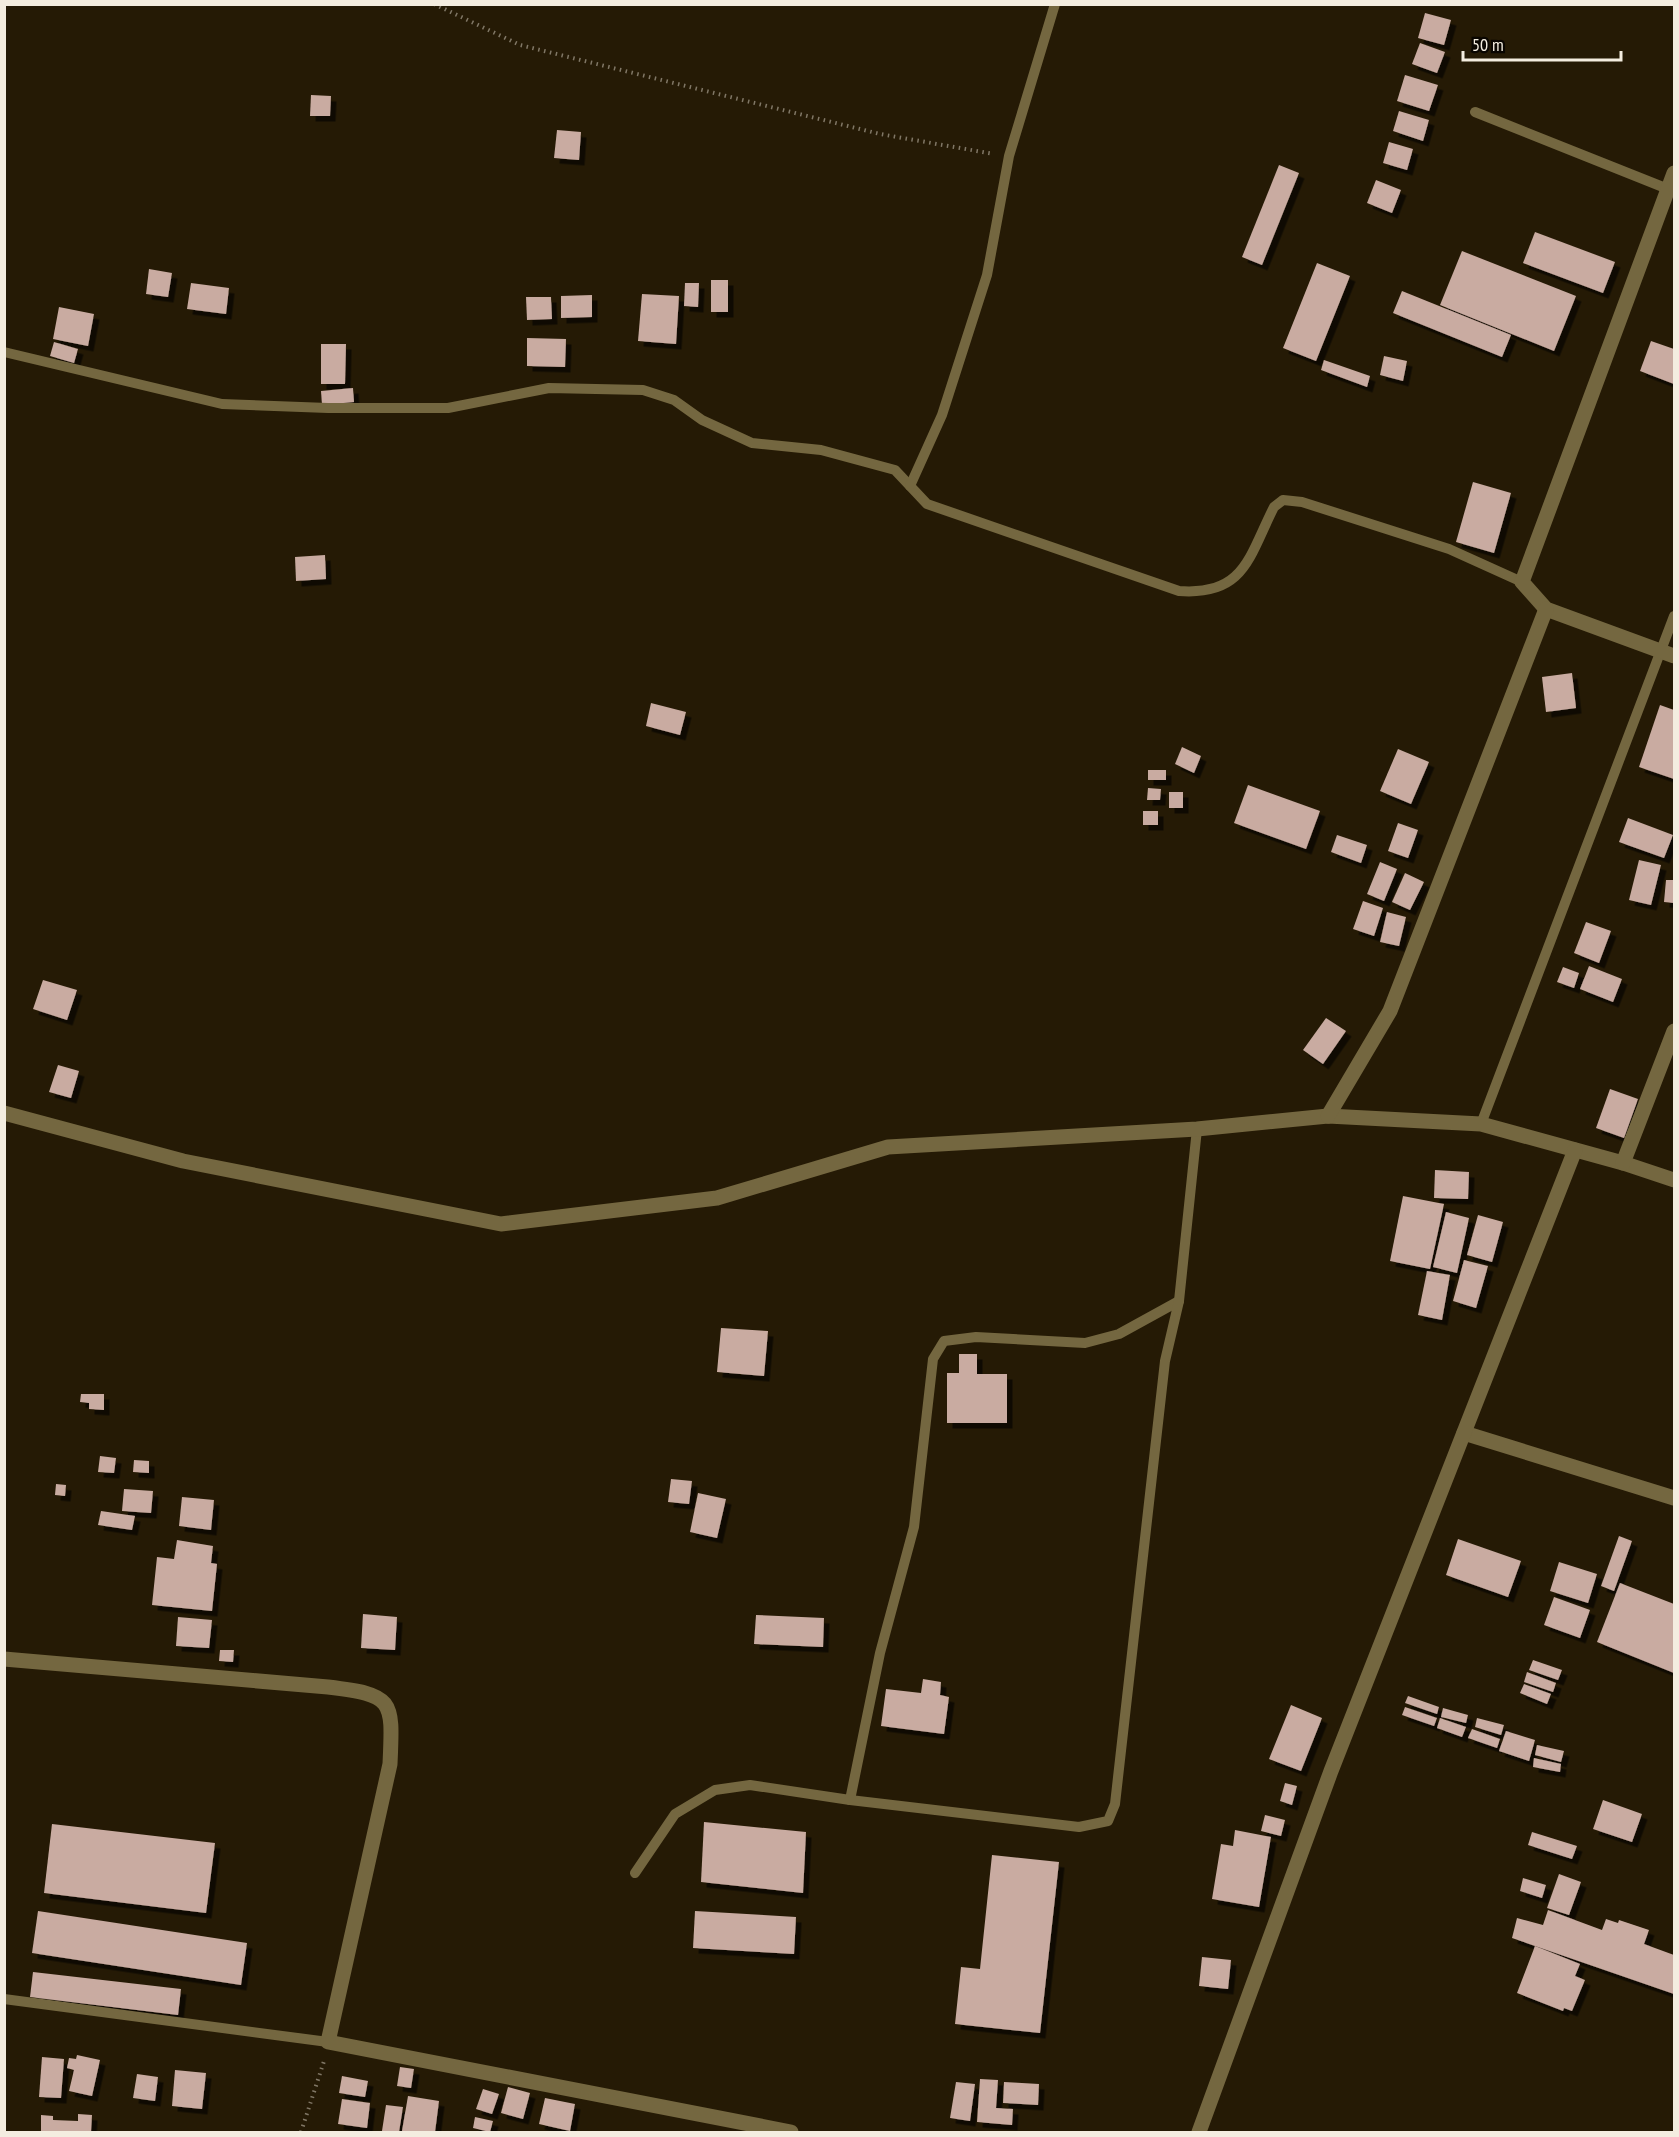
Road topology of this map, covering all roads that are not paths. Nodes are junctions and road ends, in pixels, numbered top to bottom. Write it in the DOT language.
graph roads {
  1 [pos="1055,4"];
  2 [pos="1475,112"];
  3 [pos="1674,173"];
  4 [pos="1668,189"];
  5 [pos="4,352"];
  6 [pos="910,486"];
  7 [pos="1521,582"];
  8 [pos="1546,609"];
  9 [pos="1674,616"];
  10 [pos="1668,653"];
  11 [pos="1674,1032"];
  12 [pos="4,1113"];
  13 [pos="1328,1116"];
  14 [pos="1481,1124"];
  15 [pos="1197,1129"];
  16 [pos="1575,1150"];
  17 [pos="1623,1163"];
  18 [pos="1674,1180"];
  19 [pos="1179,1301"];
  20 [pos="1464,1433"];
  21 [pos="1674,1498"];
  22 [pos="4,1659"];
  23 [pos="850,1800"];
  24 [pos="635,1873"];
  25 [pos="4,2000"];
  26 [pos="328,2042"];
  27 [pos="791,2133"];
  28 [pos="1199,2133"];
  1 -- 6 [label="lane"];
  2 -- 4 [label="lane"];
  3 -- 4 [label="street"];
  4 -- 7 [label="street"];
  5 -- 6 [label="lane"];
  6 -- 7 [label="lane"];
  7 -- 8 [label="street"];
  8 -- 10 [label="street"];
  8 -- 13 [label="street"];
  9 -- 10 [label="lane"];
  10 -- 14 [label="lane"];
  11 -- 17 [label="street"];
  12 -- 15 [label="street"];
  13 -- 14 [label="street"];
  13 -- 15 [label="street"];
  14 -- 16 [label="street"];
  15 -- 19 [label="lane"];
  16 -- 17 [label="street"];
  16 -- 20 [label="street"];
  17 -- 18 [label="street"];
  19 -- 23 [label="lane"];
  19 -- 23 [label="lane"];
  20 -- 21 [label="street"];
  20 -- 28 [label="street"];
  22 -- 26 [label="street"];
  23 -- 24 [label="lane"];
  25 -- 26 [label="lane"];
  26 -- 27 [label="street"];
}
